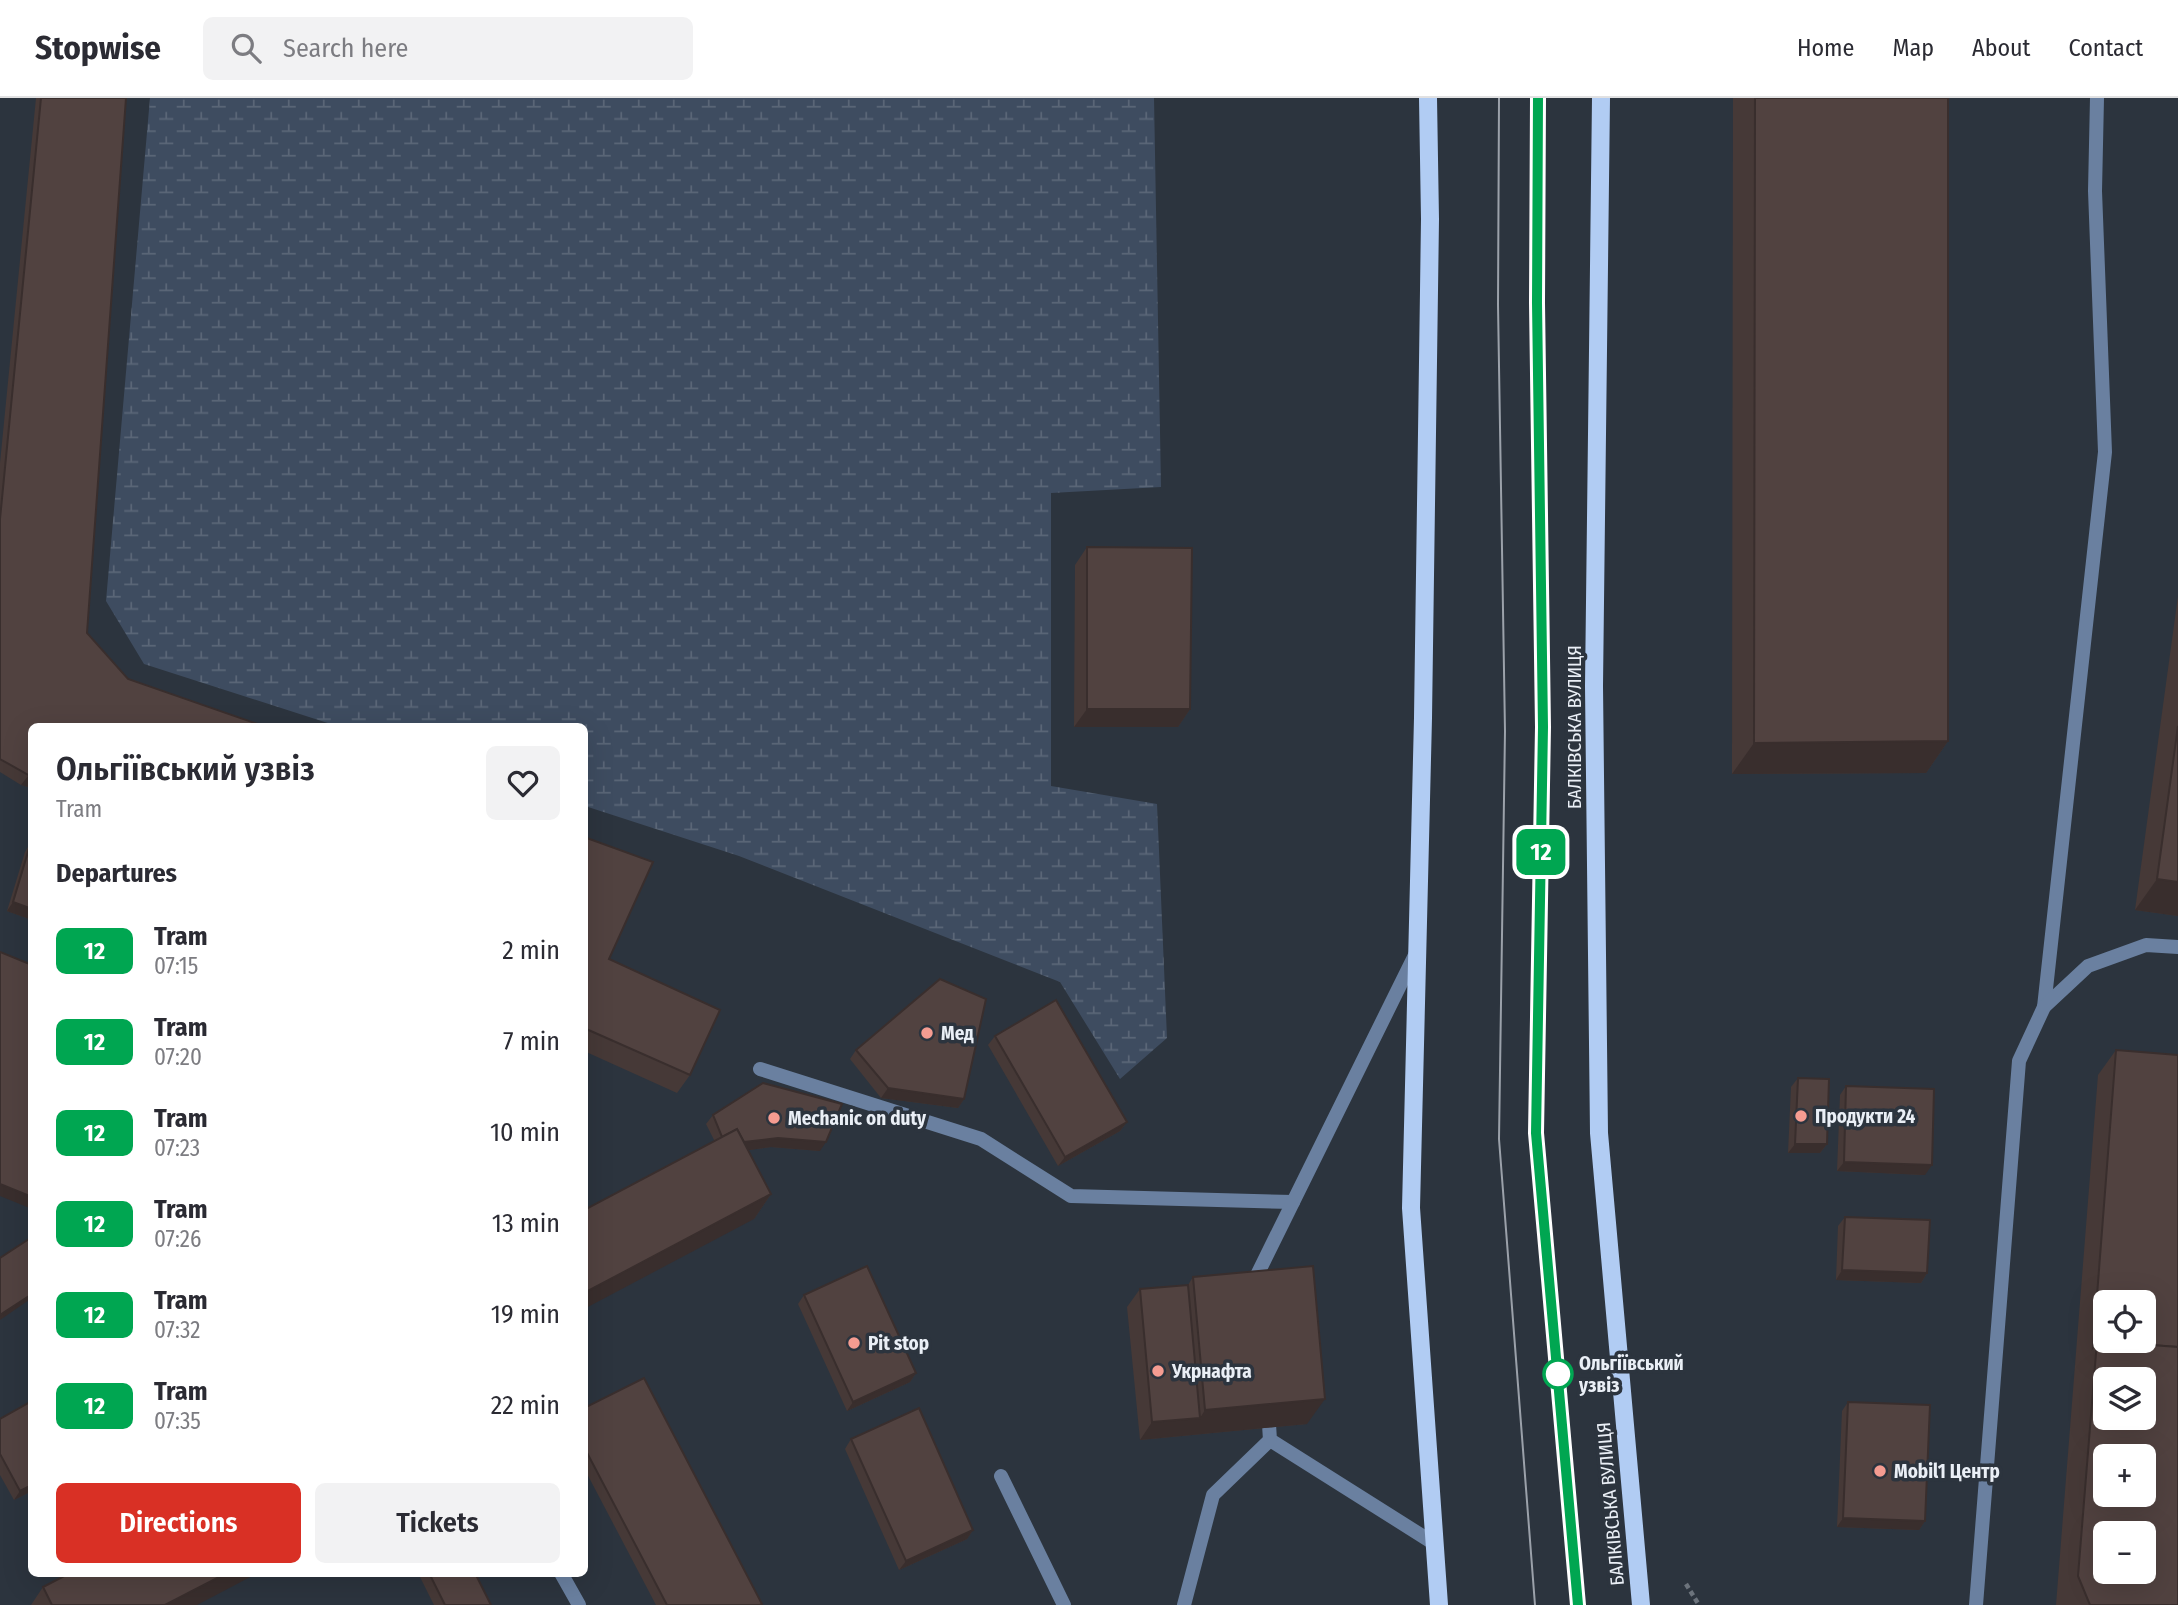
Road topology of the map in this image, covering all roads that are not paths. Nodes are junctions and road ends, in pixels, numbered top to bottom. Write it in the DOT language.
graph roads {
  1 [pos="1429,98"];
  2 [pos="1601,98"];
  3 [pos="2096,98"];
  4 [pos="2178,947"];
  5 [pos="1418,948"];
  6 [pos="2044,1007"];
  7 [pos="760,1069"];
  8 [pos="1293,1202"];
  9 [pos="1260,1301"];
  10 [pos="1267,1399"];
  11 [pos="1270,1440"];
  12 [pos="1001,1476"];
  13 [pos="1435,1544"];
  14 [pos="563,1577"];
  15 [pos="579,1605"];
  16 [pos="1064,1605"];
  17 [pos="1184,1605"];
  18 [pos="1439,1605"];
  19 [pos="1641,1605"];
  20 [pos="1976,1605"];
  1 -- 5 [label="main road"];
  2 -- 19 [label="main road, БАЛКІВСЬКА ВУЛИЦЯ"];
  3 -- 6 [label="street"];
  4 -- 6 [label="street"];
  5 -- 8 [label="street"];
  5 -- 13 [label="main road"];
  6 -- 20 [label="street"];
  7 -- 8 [label="street"];
  8 -- 9 [label="street"];
  10 -- 11 [label="street"];
  11 -- 13 [label="street"];
  11 -- 17 [label="street"];
  12 -- 16 [label="street"];
  13 -- 18 [label="main road"];
  14 -- 15 [label="street"];
}
